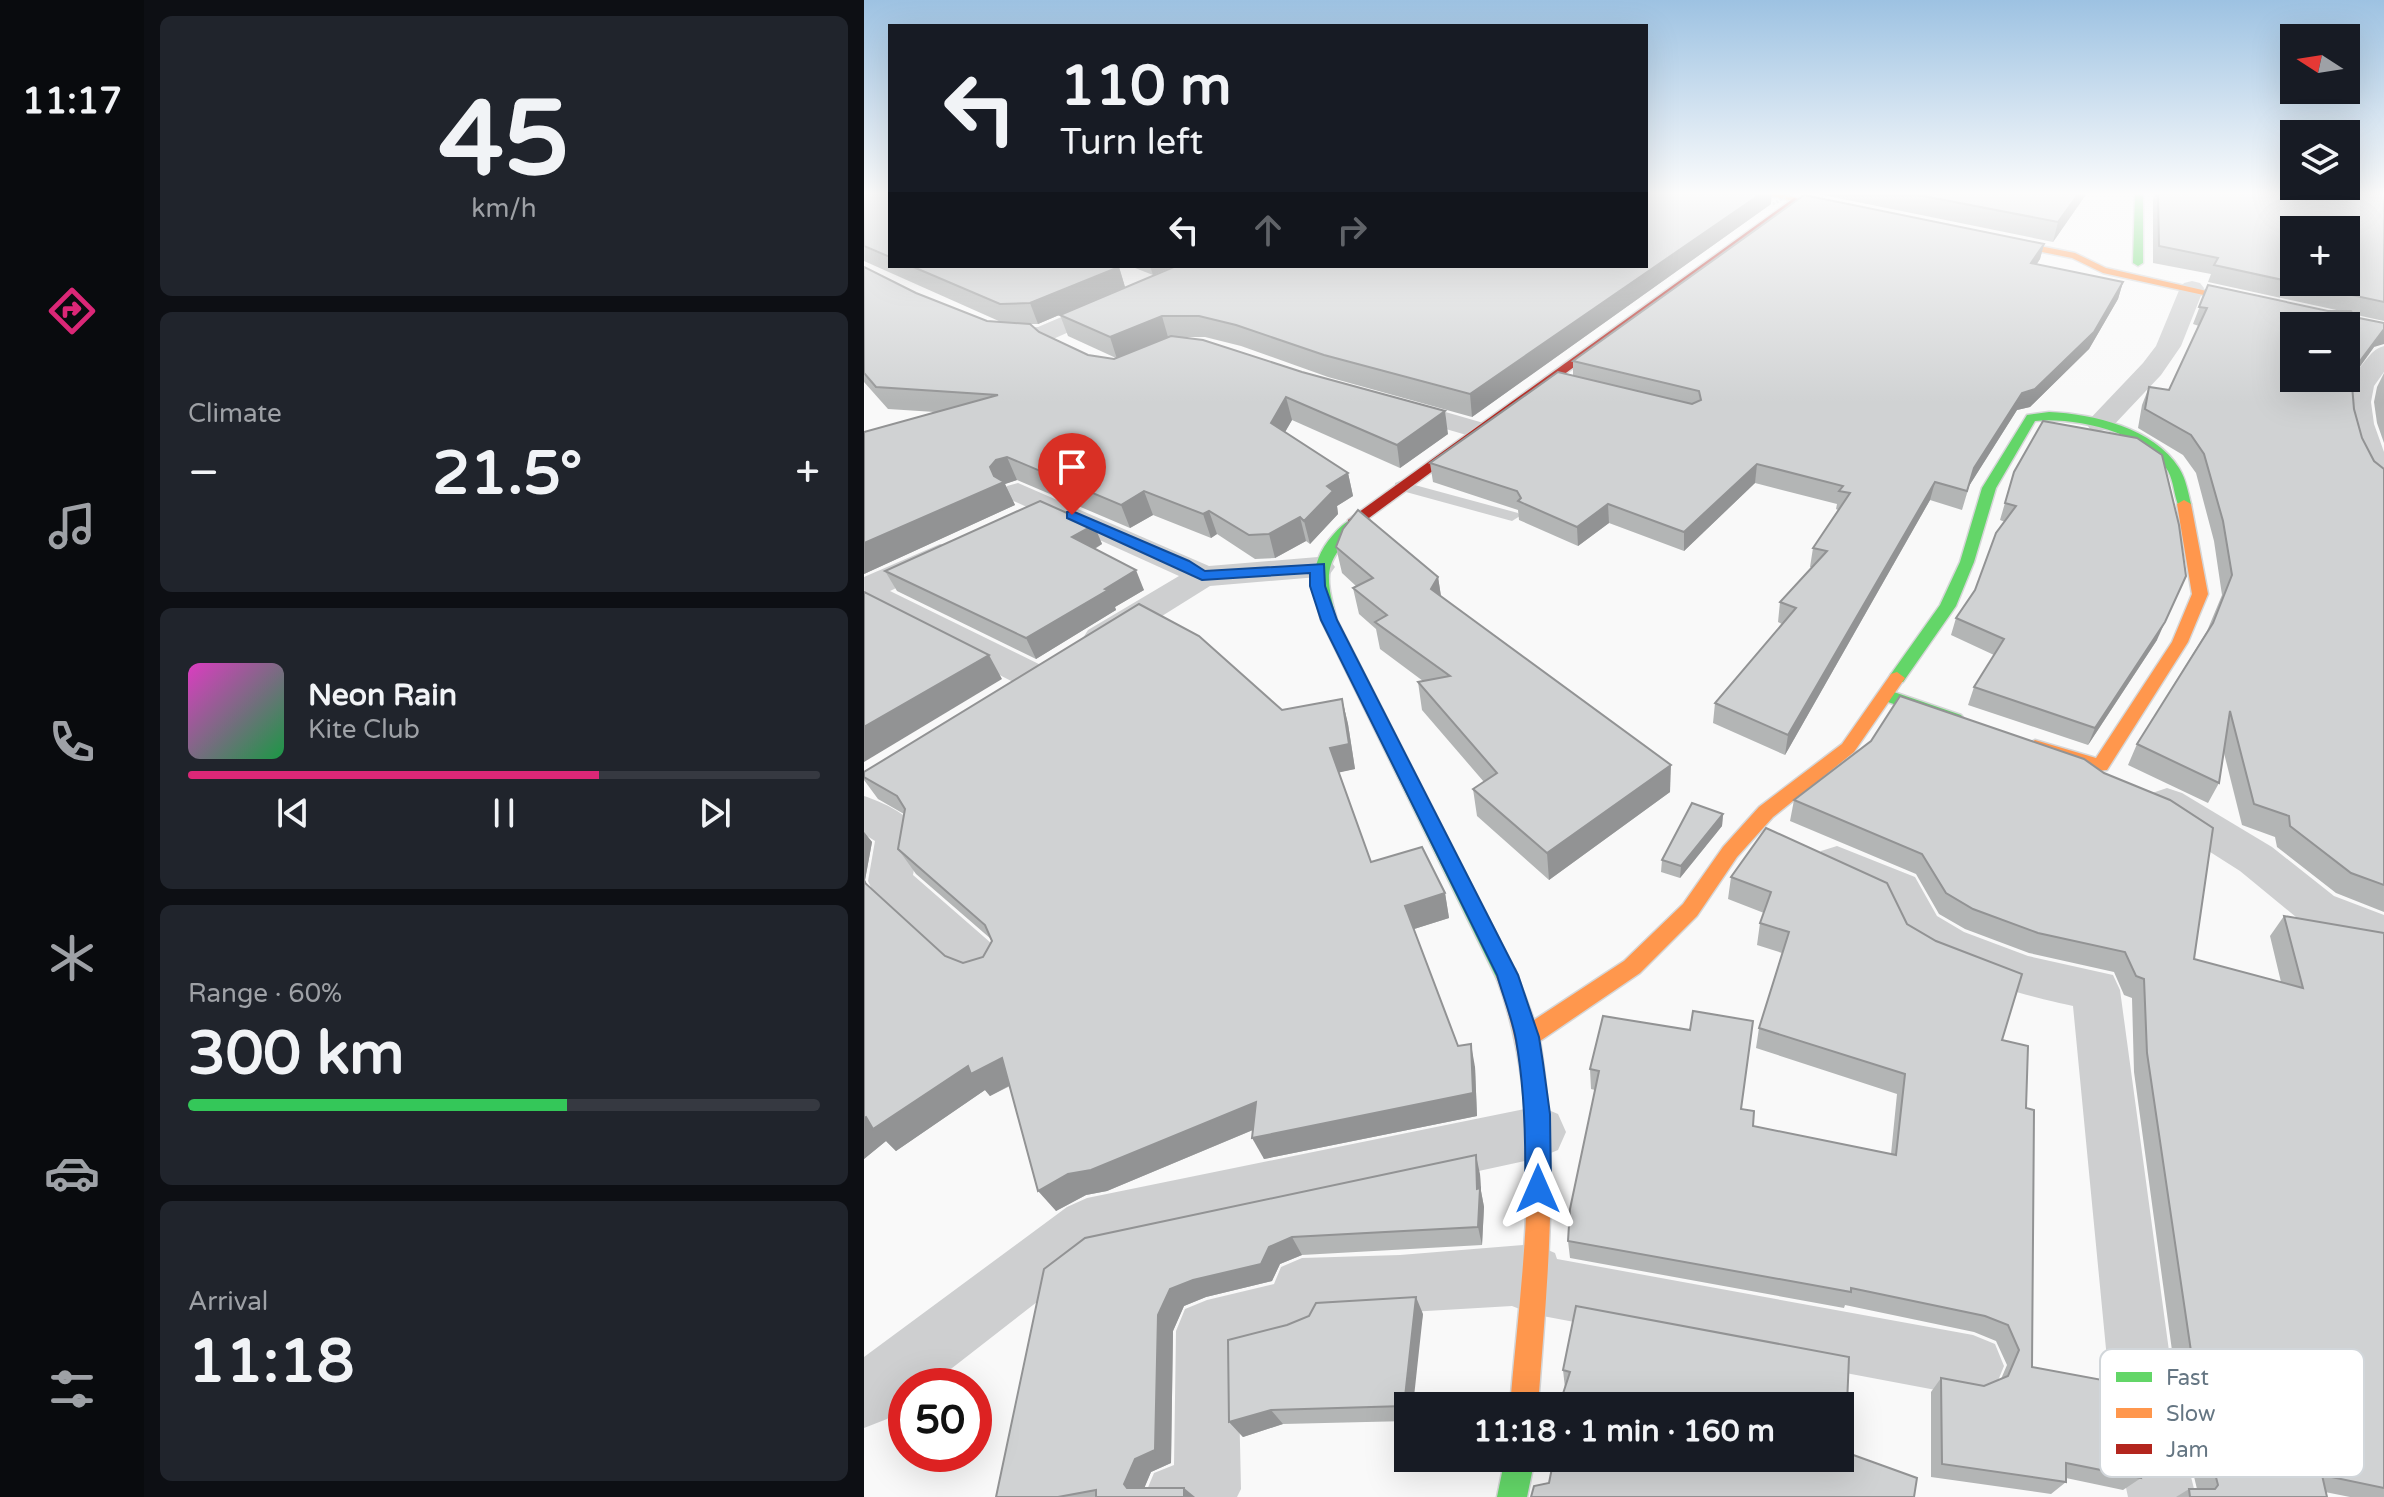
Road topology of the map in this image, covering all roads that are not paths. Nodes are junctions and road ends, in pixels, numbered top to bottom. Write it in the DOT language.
graph roads {
  1 [pos="1705,263"];
  2 [pos="2089,263"];
  3 [pos="2138,263"];
  4 [pos="1195,268"];
  5 [pos="1127,276"];
  6 [pos="1152,286"];
  7 [pos="2192,288"];
  8 [pos="975,322"];
  9 [pos="1044,334"];
  10 [pos="1070,351"];
  11 [pos="2384,354"];
  12 [pos="1546,379"];
  13 [pos="1575,386"];
  14 [pos="1371,399"];
  15 [pos="2100,423"];
  16 [pos="1477,430"];
  17 [pos="2384,480"];
  18 [pos="1400,486"];
  19 [pos="1018,492"];
  20 [pos="1048,505"];
  21 [pos="1512,516"];
  22 [pos="1005,524"];
  23 [pos="963,543"];
  24 [pos="1318,567"];
  25 [pos="1202,576"];
  26 [pos="864,591"];
  27 [pos="1057,665"];
  28 [pos="1888,696"];
  29 [pos="996,703"];
  30 [pos="1974,725"];
  31 [pos="2017,740"];
  32 [pos="2088,765"];
  33 [pos="868,792"];
  34 [pos="1754,825"];
  35 [pos="2384,935"];
  36 [pos="982,964"];
  37 [pos="1527,1037"];
  38 [pos="1539,1132"];
  39 [pos="1533,1279"];
  40 [pos="2137,1349"];
  41 [pos="1973,1366"];
  42 [pos="1525,1392"];
  43 [pos="864,1396"];
  44 [pos="1517,1472"];
  45 [pos="2157,1477"];
  46 [pos="1178,1497"];
  47 [pos="1512,1497"];
  48 [pos="2162,1497"];
  1 -- 12 [label="main road"];
  2 -- 7 [label="main road"];
  3 -- 7 [label="main road"];
  4 -- 6 [label="street"];
  5 -- 6 [label="street"];
  6 -- 9 [label="street"];
  7 -- 15 [label="street"];
  8 -- 9 [label="street"];
  9 -- 10 [label="street"];
  11 -- 17 [label="street"];
  12 -- 13 [label="lane"];
  12 -- 16 [label="main road"];
  14 -- 16 [label="street"];
  15 -- 28 [label="main road"];
  15 -- 32 [label="main road"];
  16 -- 18 [label="main road"];
  18 -- 21 [label="lane"];
  18 -- 24 [label="main road"];
  19 -- 20 [label="street"];
  20 -- 22 [label="street"];
  20 -- 25 [label="street"];
  23 -- 26 [label="street"];
  24 -- 25 [label="street"];
  24 -- 37 [label="main road"];
  25 -- 27 [label="street"];
  26 -- 27 [label="street"];
  27 -- 29 [label="street"];
  28 -- 30 [label="main road"];
  28 -- 34 [label="main road"];
  31 -- 32 [label="main road"];
  32 -- 35 [label="street"];
  33 -- 36 [label="street"];
  34 -- 37 [label="main road"];
  34 -- 40 [label="street"];
  37 -- 38 [label="main road"];
  38 -- 39 [label="main road"];
  38 -- 43 [label="street"];
  39 -- 41 [label="street"];
  39 -- 42 [label="main road"];
  39 -- 46 [label="street"];
  44 -- 47 [label="main road"];
  45 -- 48 [label="street"];
}
